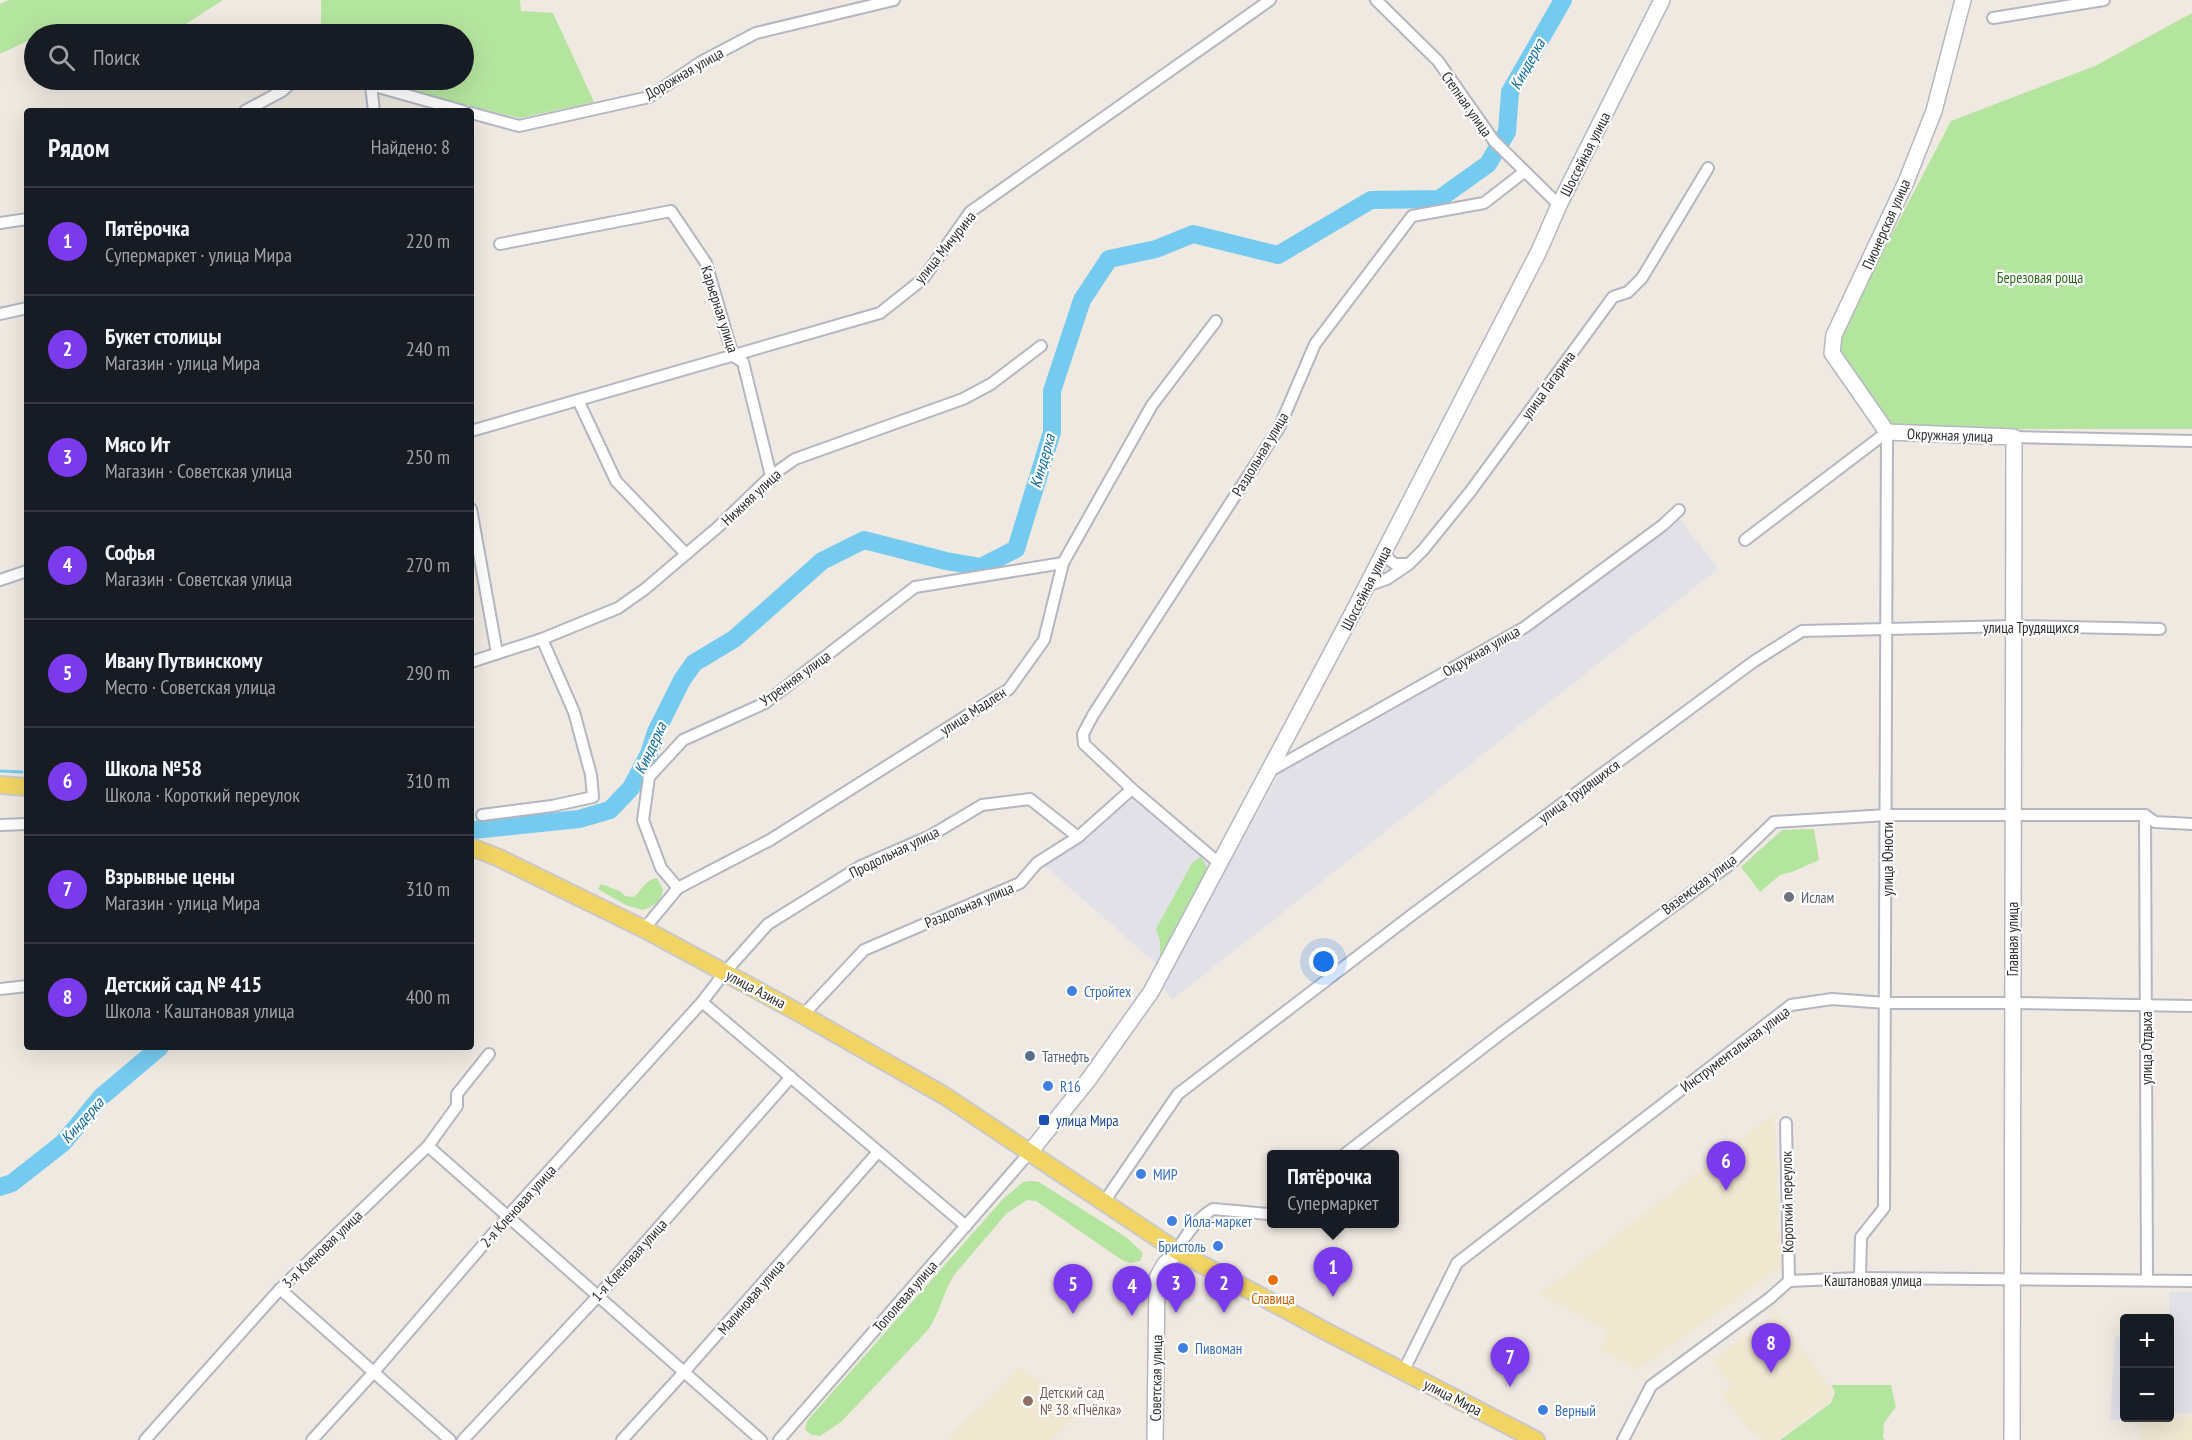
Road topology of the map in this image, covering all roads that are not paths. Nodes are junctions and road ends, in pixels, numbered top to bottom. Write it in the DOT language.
graph roads {
  1 [pos="894,0"];
  2 [pos="1270,0"];
  3 [pos="1377,0"];
  4 [pos="1662,0"];
  5 [pos="1963,0"];
  6 [pos="2104,0"];
  7 [pos="1993,18"];
  8 [pos="283,90"];
  9 [pos="368,90"];
  10 [pos="393,90"];
  11 [pos="251,108"];
  12 [pos="373,108"];
  13 [pos="453,108"];
  14 [pos="474,114"];
  15 [pos="1708,168"];
  16 [pos="1524,172"];
  17 [pos="1559,205"];
  18 [pos="24,219"];
  19 [pos="0,223"];
  20 [pos="500,244"];
  21 [pos="24,309"];
  22 [pos="0,314"];
  23 [pos="1216,321"];
  24 [pos="1041,346"];
  25 [pos="733,356"];
  26 [pos="579,400"];
  27 [pos="474,430"];
  28 [pos="1887,432"];
  29 [pos="2014,437"];
  30 [pos="2192,441"];
  31 [pos="771,476"];
  32 [pos="1679,510"];
  33 [pos="474,526"];
  34 [pos="1745,540"];
  35 [pos="686,554"];
  36 [pos="1383,555"];
  37 [pos="1063,563"];
  38 [pos="1409,564"];
  39 [pos="24,572"];
  40 [pos="0,580"];
  41 [pos="1367,586"];
  42 [pos="2014,626"];
  43 [pos="1887,628"];
  44 [pos="2160,629"];
  45 [pos="542,639"];
  46 [pos="497,653"];
  47 [pos="474,661"];
  48 [pos="1269,771"];
  49 [pos="0,785"];
  50 [pos="24,786"];
  51 [pos="1132,789"];
  52 [pos="482,814"];
  53 [pos="2013,814"];
  54 [pos="1887,815"];
  55 [pos="2145,815"];
  56 [pos="24,824"];
  57 [pos="2192,824"];
  58 [pos="0,825"];
  59 [pos="1078,837"];
  60 [pos="474,848"];
  61 [pos="1220,864"];
  62 [pos="678,888"];
  63 [pos="644,929"];
  64 [pos="724,972"];
  65 [pos="24,986"];
  66 [pos="0,989"];
  67 [pos="702,1002"];
  68 [pos="1886,1003"];
  69 [pos="2012,1003"];
  70 [pos="2145,1006"];
  71 [pos="2192,1006"];
  72 [pos="803,1015"];
  73 [pos="489,1054"];
  74 [pos="791,1077"];
  75 [pos="1786,1123"];
  76 [pos="429,1146"];
  77 [pos="1351,1150"];
  78 [pos="878,1152"];
  79 [pos="1030,1152"];
  80 [pos="1104,1202"];
  81 [pos="1267,1214"];
  82 [pos="508,1216"];
  83 [pos="966,1226"];
  84 [pos="1177,1251"];
  85 [pos="1860,1278"];
  86 [pos="2013,1280"];
  87 [pos="2147,1280"];
  88 [pos="1789,1281"];
  89 [pos="2192,1281"];
  90 [pos="280,1289"];
  91 [pos="598,1296"];
  92 [pos="684,1372"];
  93 [pos="1403,1372"];
  94 [pos="373,1373"];
  95 [pos="145,1440"];
  96 [pos="312,1440"];
  97 [pos="450,1440"];
  98 [pos="463,1440"];
  99 [pos="622,1440"];
  100 [pos="761,1440"];
  101 [pos="779,1440"];
  102 [pos="1155,1440"];
  103 [pos="1536,1440"];
  104 [pos="1623,1440"];
  105 [pos="2012,1440"];
  1 -- 14 [label="street, Дорожная улица"];
  2 -- 25 [label="street, улица Мичурина"];
  3 -- 16 [label="street, Степная улица"];
  4 -- 17 [label="street, Шоссейная улица"];
  5 -- 28 [label="street, Пионерская улица"];
  6 -- 7 [label="street"];
  8 -- 11 [label="street"];
  9 -- 12 [label="street"];
  10 -- 13 [label="street"];
  15 -- 38 [label="street, улица Гагарина"];
  16 -- 17 [label="street, Степная улица"];
  16 -- 51 [label="street, Раздольная улица"];
  17 -- 36 [label="street, Шоссейная улица"];
  18 -- 19 [label="street"];
  20 -- 25 [label="street, Карьерная улица"];
  21 -- 22 [label="street"];
  23 -- 37 [label="street, улица Мадлен"];
  24 -- 31 [label="street, Нижняя улица"];
  25 -- 26 [label="street, улица Мичурина"];
  25 -- 31 [label="street, Карьерная улица"];
  26 -- 27 [label="street, улица Мичурина"];
  26 -- 35 [label="street"];
  28 -- 29 [label="street, Окружная улица"];
  28 -- 34 [label="street, Окружная улица"];
  28 -- 43 [label="street, улица Юности"];
  29 -- 30 [label="street, Окружная улица"];
  29 -- 42 [label="street, Главная улица"];
  31 -- 35 [label="street, Нижняя улица"];
  32 -- 48 [label="street, Окружная улица"];
  33 -- 46 [label="street"];
  35 -- 45 [label="street, Нижняя улица"];
  36 -- 38 [label="street"];
  36 -- 41 [label="street, Шоссейная улица"];
  37 -- 62 [label="street, улица Мадлен"];
  37 -- 62 [label="street, Утренняя улица"];
  38 -- 41 [label="street, улица Гагарина"];
  39 -- 40 [label="street"];
  41 -- 48 [label="street, Шоссейная улица"];
  42 -- 43 [label="street, улица Трудящихся"];
  42 -- 44 [label="street, улица Трудящихся"];
  42 -- 53 [label="street, Главная улица"];
  43 -- 54 [label="street, улица Юности"];
  43 -- 80 [label="street, улица Трудящихся"];
  45 -- 46 [label="street, Нижняя улица"];
  45 -- 52 [label="street"];
  46 -- 47 [label="street, Нижняя улица"];
  48 -- 61 [label="street, Шоссейная улица"];
  49 -- 50 [label="main road"];
  51 -- 59 [label="street, Раздольная улица"];
  51 -- 61 [label="street, Раздольная улица"];
  53 -- 54 [label="street, Вяземская улица"];
  53 -- 55 [label="street, Вяземская улица"];
  53 -- 69 [label="street, Главная улица"];
  54 -- 68 [label="street, улица Юности"];
  54 -- 77 [label="street, Вяземская улица"];
  55 -- 57 [label="street, Вяземская улица"];
  55 -- 70 [label="street, улица Отдыха"];
  56 -- 58 [label="street"];
  59 -- 64 [label="street, Продольная улица"];
  59 -- 72 [label="street, Раздольная улица"];
  60 -- 63 [label="main road, улица Азина"];
  61 -- 79 [label="street, Шоссейная улица"];
  62 -- 63 [label="street, улица Мадлен"];
  63 -- 64 [label="main road, улица Азина"];
  64 -- 67 [label="street, 2-я Кленовая улица"];
  64 -- 72 [label="main road, улица Азина"];
  65 -- 66 [label="street"];
  67 -- 74 [label="street"];
  67 -- 82 [label="street, 2-я Кленовая улица"];
  68 -- 69 [label="street, Инструментальная улица"];
  68 -- 85 [label="street, улица Юности"];
  68 -- 93 [label="street, Инструментальная улица"];
  69 -- 70 [label="street, Инструментальная улица"];
  69 -- 86 [label="street, Главная улица"];
  70 -- 71 [label="street, Инструментальная улица"];
  70 -- 87 [label="street, улица Отдыха"];
  72 -- 79 [label="main road, улица Азина"];
  73 -- 76 [label="street, 3-я Кленовая улица"];
  74 -- 78 [label="street"];
  74 -- 91 [label="street, 1-я Кленовая улица"];
  75 -- 88 [label="street, Короткий переулок"];
  76 -- 82 [label="street"];
  76 -- 90 [label="street, 3-я Кленовая улица"];
  78 -- 83 [label="street"];
  78 -- 92 [label="street, Малиновая улица"];
  79 -- 80 [label="main road, улица Мира"];
  79 -- 83 [label="street, Тополевая улица"];
  80 -- 84 [label="main road, улица Мира"];
  81 -- 84 [label="street"];
  82 -- 91 [label="street"];
  82 -- 94 [label="street, 2-я Кленовая улица"];
  83 -- 101 [label="street, Тополевая улица"];
  84 -- 93 [label="main road, улица Мира"];
  84 -- 102 [label="street, Советская улица"];
  85 -- 86 [label="street, Каштановая улица"];
  85 -- 88 [label="street, Каштановая улица"];
  86 -- 87 [label="street, Каштановая улица"];
  86 -- 105 [label="street, Главная улица"];
  87 -- 89 [label="street, Каштановая улица"];
  88 -- 104 [label="street"];
  90 -- 94 [label="street"];
  90 -- 95 [label="street, 3-я Кленовая улица"];
  91 -- 92 [label="street"];
  91 -- 98 [label="street, 1-я Кленовая улица"];
  92 -- 99 [label="street, Малиновая улица"];
  92 -- 100 [label="street"];
  93 -- 103 [label="main road, улица Мира"];
  94 -- 96 [label="street, 2-я Кленовая улица"];
  94 -- 97 [label="street"];
}
